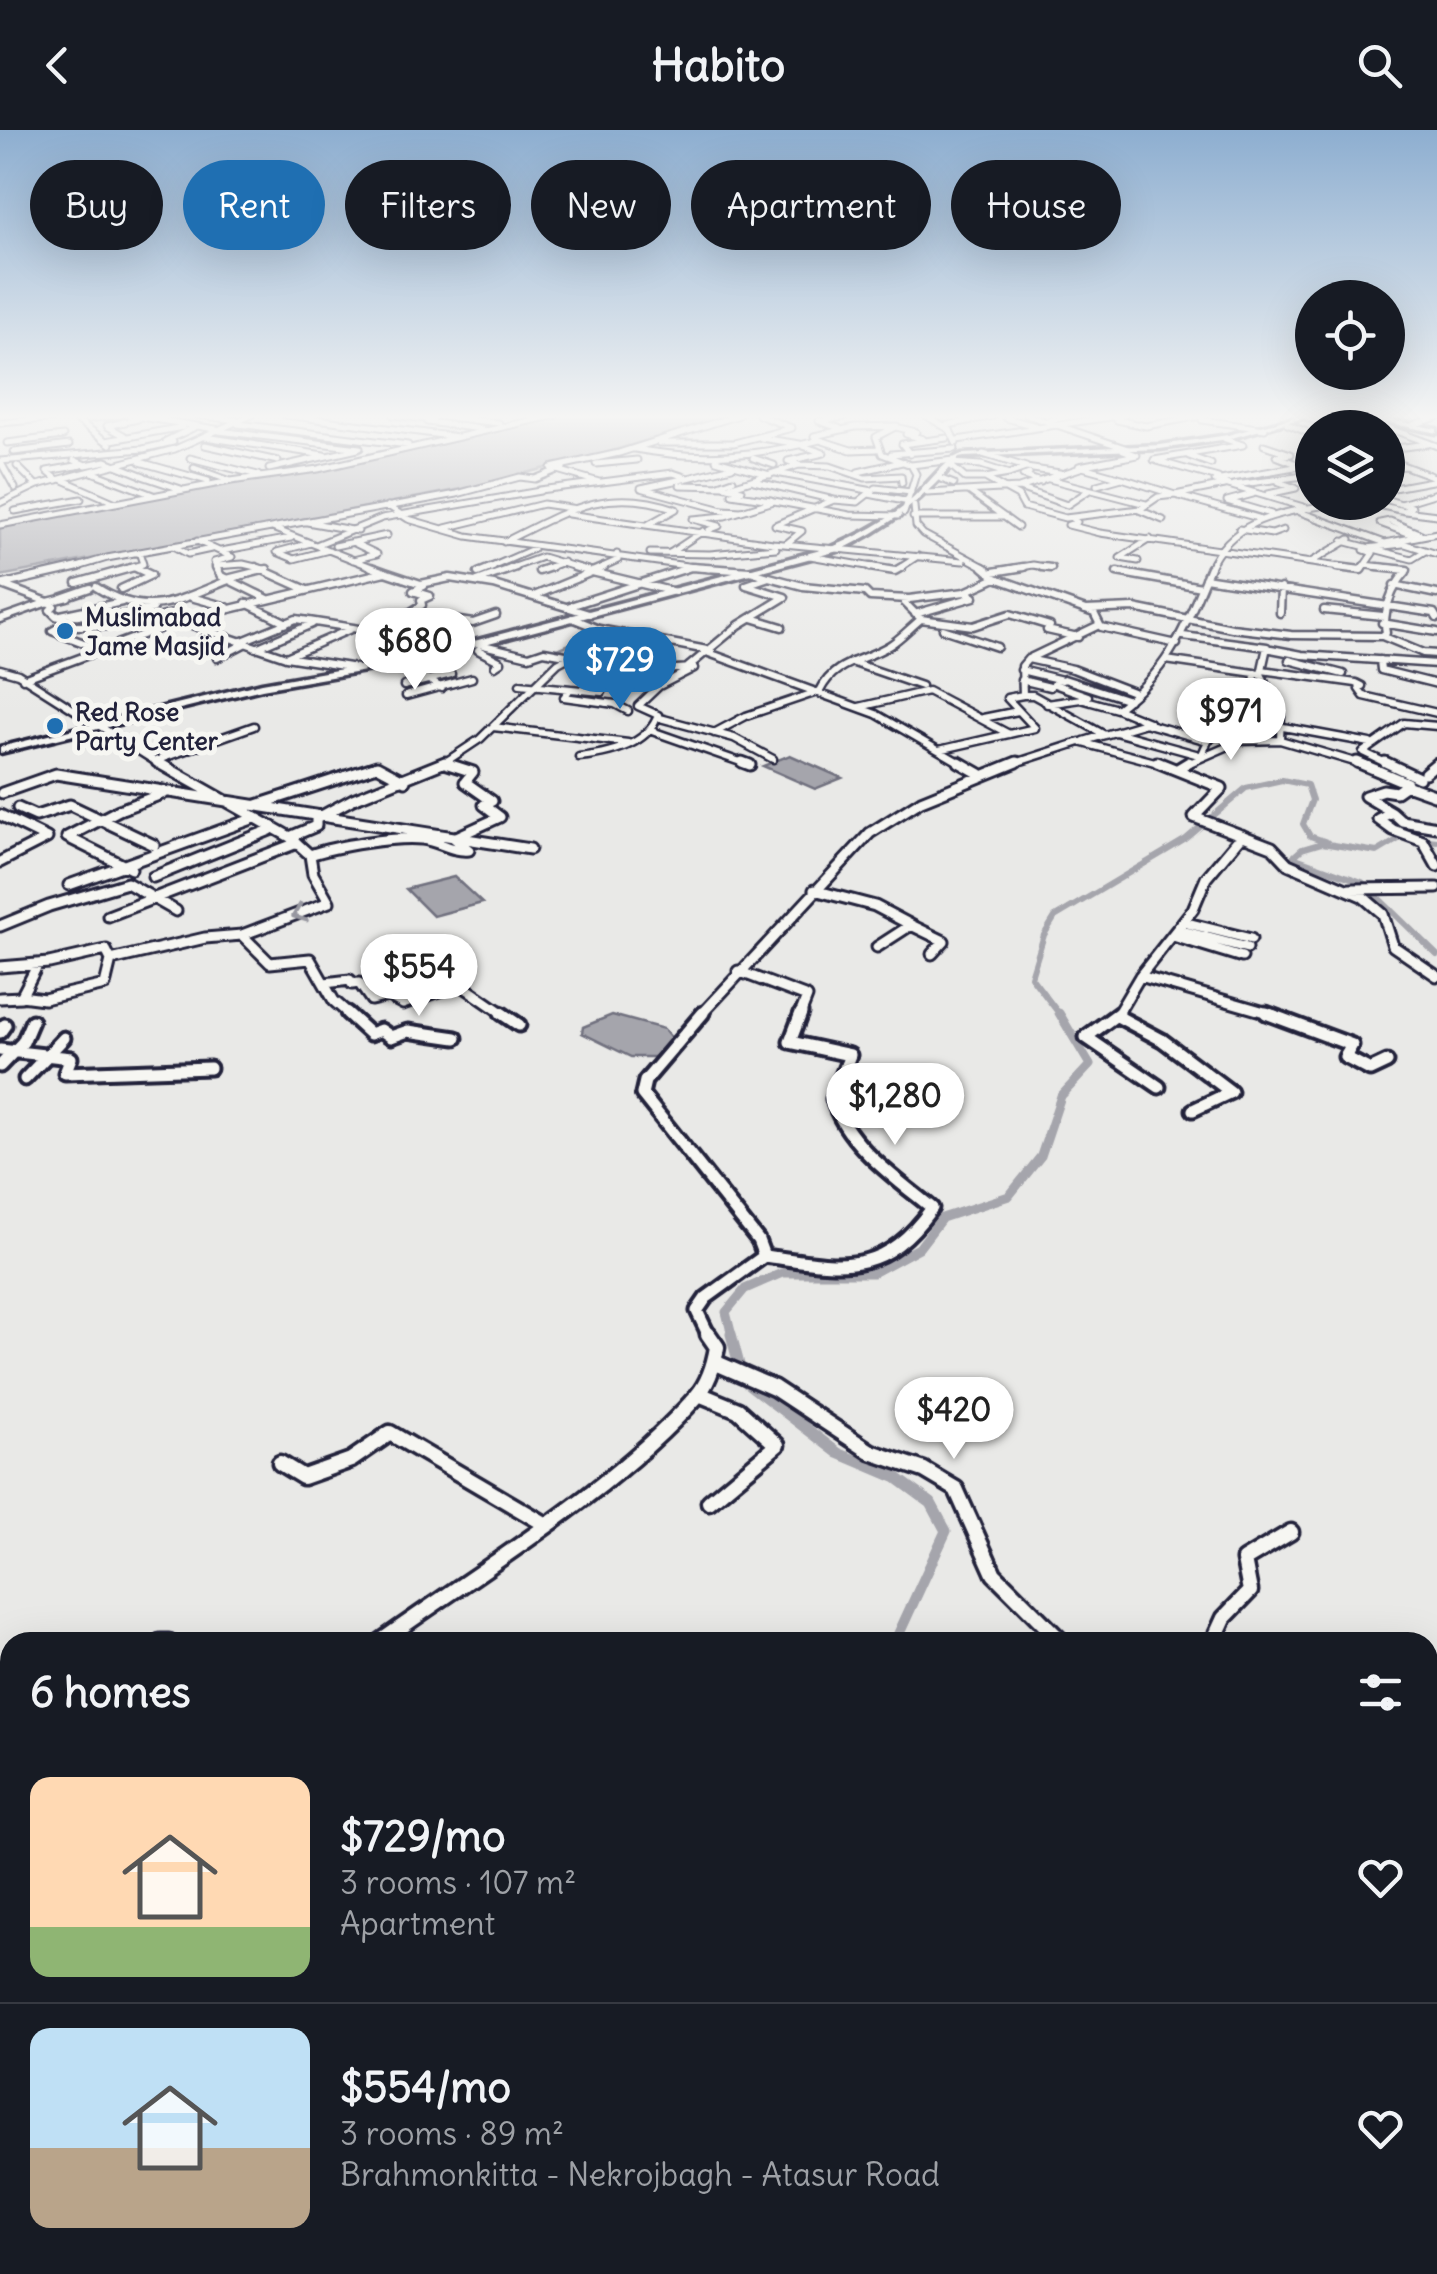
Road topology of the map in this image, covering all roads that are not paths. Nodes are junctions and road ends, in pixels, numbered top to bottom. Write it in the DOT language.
graph roads {
  1 [pos="20,515"];
  2 [pos="51,515"];
  3 [pos="362,515"];
  4 [pos="385,515"];
  5 [pos="402,515"];
  6 [pos="454,515"];
  7 [pos="496,515"];
  8 [pos="566,515"];
  9 [pos="577,515"];
  10 [pos="665,515"];
  11 [pos="717,515"];
  12 [pos="792,515"];
  13 [pos="905,515"];
  14 [pos="908,515"];
  15 [pos="1001,515"];
  16 [pos="1054,515"];
  17 [pos="1100,515"];
  18 [pos="1151,515"];
  19 [pos="1223,515"];
  20 [pos="1246,515"];
  21 [pos="1275,515"];
  22 [pos="1410,515"];
  23 [pos="1004,517"];
  24 [pos="1071,518"];
  25 [pos="1259,519"];
  26 [pos="26,520"];
  27 [pos="1163,520"];
  28 [pos="1328,520"];
  29 [pos="1380,520"];
  30 [pos="306,522"];
  31 [pos="1250,522"];
  32 [pos="419,523"];
  33 [pos="649,524"];
  34 [pos="0,525"];
  35 [pos="1018,527"];
  36 [pos="272,528"];
  37 [pos="442,529"];
  38 [pos="1238,529"];
  39 [pos="1282,529"];
  40 [pos="326,530"];
  41 [pos="358,530"];
  42 [pos="704,531"];
  43 [pos="239,534"];
  44 [pos="387,534"];
  45 [pos="1368,536"];
  46 [pos="1421,536"];
  47 [pos="1437,536"];
  48 [pos="295,537"];
  49 [pos="1150,539"];
  50 [pos="197,541"];
  51 [pos="352,542"];
  52 [pos="504,542"];
  53 [pos="1343,542"];
  54 [pos="1399,542"];
  55 [pos="257,543"];
  56 [pos="313,544"];
  57 [pos="786,544"];
  58 [pos="800,545"];
  59 [pos="1356,545"];
  60 [pos="173,546"];
  61 [pos="536,547"];
  62 [pos="1330,548"];
  63 [pos="1415,548"];
  64 [pos="328,549"];
  65 [pos="835,549"];
  66 [pos="218,550"];
  67 [pos="1221,550"];
  68 [pos="1425,551"];
  69 [pos="139,552"];
  70 [pos="590,552"];
  71 [pos="670,553"];
  72 [pos="616,554"];
  73 [pos="1437,554"];
  74 [pos="1395,555"];
  75 [pos="810,556"];
  76 [pos="918,556"];
  77 [pos="364,557"];
  78 [pos="1366,559"];
  79 [pos="353,560"];
  80 [pos="956,560"];
  81 [pos="1138,561"];
  82 [pos="972,562"];
  83 [pos="1311,562"];
  84 [pos="562,563"];
  85 [pos="1409,564"];
  86 [pos="216,566"];
  87 [pos="694,566"];
  88 [pos="134,567"];
  89 [pos="373,568"];
  90 [pos="1051,568"];
  91 [pos="267,569"];
  92 [pos="935,570"];
  93 [pos="539,571"];
  94 [pos="750,571"];
  95 [pos="54,572"];
  96 [pos="385,572"];
  97 [pos="592,572"];
  98 [pos="1118,572"];
  99 [pos="995,575"];
  100 [pos="1394,575"];
  101 [pos="769,577"];
  102 [pos="1205,578"];
  103 [pos="228,579"];
  104 [pos="465,580"];
  105 [pos="477,581"];
  106 [pos="77,583"];
  107 [pos="421,584"];
  108 [pos="643,584"];
  109 [pos="1,585"];
  110 [pos="1394,585"];
  111 [pos="1202,587"];
  112 [pos="99,588"];
  113 [pos="1281,588"];
  114 [pos="122,589"];
  115 [pos="308,592"];
  116 [pos="675,592"];
  117 [pos="966,592"];
  118 [pos="1437,594"];
  119 [pos="1334,595"];
  120 [pos="533,596"];
  121 [pos="188,598"];
  122 [pos="268,599"];
  123 [pos="909,599"];
  124 [pos="48,602"];
  125 [pos="126,602"];
  126 [pos="983,602"];
  127 [pos="248,604"];
  128 [pos="1390,604"];
  129 [pos="227,607"];
  130 [pos="567,607"];
  131 [pos="157,608"];
  132 [pos="1085,610"];
  133 [pos="70,613"];
  134 [pos="1280,613"];
  135 [pos="411,614"];
  136 [pos="589,614"];
  137 [pos="496,615"];
  138 [pos="56,616"];
  139 [pos="572,618"];
  140 [pos="752,618"];
  141 [pos="917,618"];
  142 [pos="1437,618"];
  143 [pos="0,619"];
  144 [pos="1382,619"];
  145 [pos="184,620"];
  146 [pos="1188,620"];
  147 [pos="287,622"];
  148 [pos="314,624"];
  149 [pos="1099,625"];
  150 [pos="61,626"];
  151 [pos="782,627"];
  152 [pos="352,628"];
  153 [pos="1437,632"];
  154 [pos="376,634"];
  155 [pos="1183,636"];
  156 [pos="1382,636"];
  157 [pos="1078,637"];
  158 [pos="390,638"];
  159 [pos="651,638"];
  160 [pos="420,642"];
  161 [pos="244,644"];
  162 [pos="1177,644"];
  163 [pos="474,645"];
  164 [pos="997,646"];
  165 [pos="256,648"];
  166 [pos="380,650"];
  167 [pos="106,651"];
  168 [pos="710,652"];
  169 [pos="1265,652"];
  170 [pos="1437,654"];
  171 [pos="571,656"];
  172 [pos="286,657"];
  173 [pos="217,658"];
  174 [pos="1166,660"];
  175 [pos="1380,660"];
  176 [pos="605,661"];
  177 [pos="399,662"];
  178 [pos="851,662"];
  179 [pos="1025,663"];
  180 [pos="1437,664"];
  181 [pos="494,666"];
  182 [pos="688,667"];
  183 [pos="0,668"];
  184 [pos="356,668"];
  185 [pos="658,670"];
  186 [pos="1259,672"];
  187 [pos="450,674"];
  188 [pos="648,677"];
  189 [pos="23,678"];
  190 [pos="472,678"];
  191 [pos="1065,678"];
  192 [pos="428,680"];
  193 [pos="1021,680"];
  194 [pos="1356,683"];
  195 [pos="520,684"];
  196 [pos="1437,684"];
  197 [pos="404,686"];
  198 [pos="440,686"];
  199 [pos="506,686"];
  200 [pos="921,686"];
  201 [pos="532,688"];
  202 [pos="820,691"];
  203 [pos="450,692"];
  204 [pos="568,692"];
  205 [pos="602,692"];
  206 [pos="1022,695"];
  207 [pos="1033,695"];
  208 [pos="406,696"];
  209 [pos="1131,696"];
  210 [pos="1046,704"];
  211 [pos="859,707"];
  212 [pos="1119,708"];
  213 [pos="628,710"];
  214 [pos="1018,711"];
  215 [pos="1437,713"];
  216 [pos="660,718"];
  217 [pos="983,718"];
  218 [pos="1145,723"];
  219 [pos="96,725"];
  220 [pos="254,726"];
  221 [pos="493,726"];
  222 [pos="1437,726"];
  223 [pos="1284,727"];
  224 [pos="696,728"];
  225 [pos="650,730"];
  226 [pos="1116,732"];
  227 [pos="714,733"];
  228 [pos="1009,734"];
  229 [pos="1104,735"];
  230 [pos="677,738"];
  231 [pos="1280,740"];
  232 [pos="1208,741"];
  233 [pos="1080,742"];
  234 [pos="628,743"];
  235 [pos="1370,743"];
  236 [pos="0,750"];
  237 [pos="939,750"];
  238 [pos="1201,754"];
  239 [pos="578,758"];
  240 [pos="772,759"];
  241 [pos="155,761"];
  242 [pos="1409,762"];
  243 [pos="1437,762"];
  244 [pos="446,763"];
  245 [pos="750,765"];
  246 [pos="1179,768"];
  247 [pos="980,774"];
  248 [pos="1422,775"];
  249 [pos="405,781"];
  250 [pos="190,783"];
  251 [pos="1406,784"];
  252 [pos="1,792"];
  253 [pos="1437,796"];
  254 [pos="18,808"];
  255 [pos="239,812"];
  256 [pos="1392,812"];
  257 [pos="0,815"];
  258 [pos="103,819"];
  259 [pos="252,819"];
  260 [pos="1437,827"];
  261 [pos="270,830"];
  262 [pos="1242,835"];
  263 [pos="294,840"];
  264 [pos="154,845"];
  265 [pos="530,849"];
  266 [pos="310,854"];
  267 [pos="0,862"];
  268 [pos="126,866"];
  269 [pos="1437,866"];
  270 [pos="153,877"];
  271 [pos="69,885"];
  272 [pos="1437,888"];
  273 [pos="1350,889"];
  274 [pos="814,890"];
  275 [pos="152,899"];
  276 [pos="176,911"];
  277 [pos="108,916"];
  278 [pos="911,925"];
  279 [pos="0,926"];
  280 [pos="1178,929"];
  281 [pos="242,935"];
  282 [pos="877,946"];
  283 [pos="932,954"];
  284 [pos="111,960"];
  285 [pos="38,964"];
  286 [pos="0,967"];
  287 [pos="738,972"];
  288 [pos="403,974"];
  289 [pos="1140,976"];
  290 [pos="1437,976"];
  291 [pos="325,983"];
  292 [pos="428,995"];
  293 [pos="21,996"];
  294 [pos="0,998"];
  295 [pos="1117,1016"];
  296 [pos="32,1021"];
  297 [pos="519,1025"];
  298 [pos="64,1038"];
  299 [pos="456,1038"];
  300 [pos="0,1050"];
  301 [pos="15,1052"];
  302 [pos="49,1056"];
  303 [pos="1387,1062"];
  304 [pos="0,1066"];
  305 [pos="210,1068"];
  306 [pos="25,1079"];
  307 [pos="1158,1087"];
  308 [pos="1193,1110"];
  309 [pos="764,1256"];
  310 [pos="717,1364"];
  311 [pos="699,1394"];
  312 [pos="280,1463"];
  313 [pos="709,1502"];
  314 [pos="546,1524"];
  315 [pos="1291,1532"];
  316 [pos="394,1632"];
  317 [pos="1052,1632"];
  318 [pos="1218,1632"];
  1 -- 26 [label="street"];
  2 -- 26 [label="street"];
  3 -- 30 [label="street"];
  4 -- 41 [label="street"];
  5 -- 32 [label="street"];
  6 -- 32 [label="street"];
  7 -- 37 [label="street"];
  8 -- 52 [label="street"];
  9 -- 33 [label="street"];
  10 -- 33 [label="street"];
  11 -- 42 [label="street"];
  12 -- 57 [label="street"];
  13 -- 65 [label="main road"];
  13 -- 82 [label="street"];
  14 -- 23 [label="street"];
  15 -- 23 [label="street"];
  16 -- 24 [label="street"];
  17 -- 24 [label="street"];
  18 -- 27 [label="street"];
  19 -- 31 [label="street"];
  20 -- 25 [label="street"];
  21 -- 25 [label="street"];
  22 -- 47 [label="street"];
  23 -- 35 [label="street"];
  24 -- 49 [label="street"];
  25 -- 31 [label="street"];
  26 -- 34 [label="street"];
  28 -- 45 [label="street"];
  29 -- 46 [label="street"];
  30 -- 36 [label="street"];
  30 -- 40 [label="street"];
  31 -- 38 [label="street"];
  32 -- 37 [label="street"];
  33 -- 42 [label="street"];
  36 -- 43 [label="street"];
  36 -- 48 [label="street"];
  37 -- 52 [label="street"];
  38 -- 39 [label="street"];
  38 -- 67 [label="street"];
  40 -- 41 [label="street"];
  40 -- 48 [label="street"];
  41 -- 56 [label="street"];
  42 -- 57 [label="street"];
  42 -- 71 [label="street"];
  43 -- 50 [label="street"];
  43 -- 55 [label="street"];
  44 -- 51 [label="street"];
  45 -- 53 [label="street"];
  45 -- 54 [label="street"];
  46 -- 47 [label="street"];
  46 -- 54 [label="street"];
  48 -- 55 [label="street"];
  48 -- 56 [label="street"];
  49 -- 67 [label="street"];
  49 -- 81 [label="street"];
  50 -- 60 [label="street"];
  50 -- 66 [label="street"];
  51 -- 64 [label="street"];
  51 -- 77 [label="street"];
  52 -- 61 [label="street"];
  53 -- 59 [label="street"];
  53 -- 62 [label="street"];
  54 -- 63 [label="street"];
  54 -- 78 [label="street"];
  55 -- 66 [label="street"];
  56 -- 64 [label="street"];
  56 -- 64 [label="street"];
  57 -- 58 [label="street"];
  58 -- 65 [label="street"];
  58 -- 71 [label="street"];
  59 -- 62 [label="street"];
  59 -- 78 [label="street"];
  60 -- 66 [label="street"];
  60 -- 69 [label="street"];
  61 -- 70 [label="street"];
  61 -- 104 [label="street"];
  62 -- 83 [label="street"];
  63 -- 68 [label="street"];
  63 -- 74 [label="street"];
  64 -- 79 [label="street"];
  65 -- 75 [label="main road"];
  65 -- 76 [label="street"];
  66 -- 86 [label="street"];
  67 -- 83 [label="street"];
  67 -- 102 [label="street"];
  68 -- 73 [label="street"];
  68 -- 85 [label="street"];
  69 -- 88 [label="street"];
  69 -- 95 [label="street"];
  70 -- 72 [label="street"];
  70 -- 84 [label="street"];
  71 -- 72 [label="street"];
  72 -- 87 [label="street"];
  72 -- 97 [label="street"];
  74 -- 78 [label="street"];
  74 -- 85 [label="street"];
  75 -- 76 [label="street"];
  75 -- 94 [label="main road"];
  76 -- 80 [label="street"];
  77 -- 79 [label="street"];
  77 -- 89 [label="street"];
  78 -- 83 [label="street"];
  78 -- 85 [label="street"];
  78 -- 85 [label="street"];
  78 -- 100 [label="street"];
  79 -- 89 [label="street"];
  80 -- 82 [label="street"];
  80 -- 92 [label="street"];
  82 -- 99 [label="street"];
  84 -- 93 [label="street"];
  84 -- 97 [label="street"];
  84 -- 105 [label="street"];
  85 -- 110 [label="street"];
  86 -- 91 [label="street"];
  86 -- 103 [label="street"];
  87 -- 94 [label="street"];
  87 -- 108 [label="street"];
  88 -- 106 [label="street"];
  88 -- 114 [label="street"];
  89 -- 96 [label="street"];
  90 -- 99 [label="street"];
  91 -- 103 [label="street"];
  91 -- 115 [label="street"];
  94 -- 101 [label="street"];
  94 -- 116 [label="main road"];
  95 -- 106 [label="street"];
  95 -- 109 [label="street"];
  96 -- 107 [label="street"];
  96 -- 115 [label="street"];
  97 -- 108 [label="street"];
  97 -- 120 [label="street"];
  98 -- 111 [label="street"];
  99 -- 117 [label="street"];
  99 -- 132 [label="street"];
  101 -- 123 [label="street"];
  101 -- 140 [label="street"];
  102 -- 111 [label="street"];
  102 -- 113 [label="street"];
  103 -- 121 [label="street"];
  103 -- 122 [label="street"];
  104 -- 107 [label="street"];
  104 -- 120 [label="street"];
  106 -- 112 [label="street"];
  107 -- 135 [label="street"];
  108 -- 116 [label="street"];
  108 -- 130 [label="street"];
  109 -- 124 [label="street"];
  110 -- 118 [label="street"];
  110 -- 128 [label="street"];
  111 -- 146 [label="street"];
  112 -- 124 [label="street"];
  112 -- 125 [label="street"];
  113 -- 119 [label="street"];
  113 -- 134 [label="street"];
  115 -- 122 [label="street"];
  115 -- 127 [label="street"];
  116 -- 136 [label="main road"];
  117 -- 123 [label="street"];
  117 -- 141 [label="street"];
  119 -- 128 [label="street"];
  119 -- 144 [label="street"];
  120 -- 130 [label="street"];
  121 -- 129 [label="street"];
  121 -- 131 [label="street"];
  122 -- 127 [label="street"];
  123 -- 141 [label="street"];
  124 -- 138 [label="street"];
  124 -- 143 [label="street"];
  125 -- 131 [label="street"];
  125 -- 133 [label="street"];
  126 -- 141 [label="street"];
  127 -- 129 [label="street"];
  127 -- 147 [label="street"];
  128 -- 142 [label="street"];
  128 -- 144 [label="street"];
  129 -- 145 [label="street"];
  130 -- 136 [label="street"];
  131 -- 133 [label="street"];
  132 -- 146 [label="street"];
  132 -- 149 [label="street"];
  133 -- 138 [label="street"];
  135 -- 137 [label="street"];
  135 -- 154 [label="street"];
  136 -- 139 [label="main road"];
  138 -- 150 [label="street"];
  139 -- 159 [label="street"];
  139 -- 163 [label="main road"];
  140 -- 151 [label="street"];
  140 -- 168 [label="street"];
  141 -- 157 [label="street"];
  141 -- 164 [label="street"];
  141 -- 178 [label="street"];
  144 -- 153 [label="street"];
  144 -- 156 [label="street"];
  145 -- 150 [label="street"];
  145 -- 161 [label="street"];
  145 -- 167 [label="street"];
  146 -- 155 [label="street"];
  146 -- 156 [label="street"];
  147 -- 148 [label="street"];
  147 -- 161 [label="street"];
  148 -- 152 [label="street"];
  148 -- 165 [label="street"];
  149 -- 157 [label="street"];
  149 -- 162 [label="street"];
  150 -- 167 [label="street"];
  152 -- 154 [label="street"];
  152 -- 172 [label="street"];
  154 -- 158 [label="street"];
  155 -- 162 [label="street"];
  155 -- 169 [label="street"];
  156 -- 170 [label="street"];
  157 -- 179 [label="street"];
  158 -- 160 [label="street"];
  158 -- 166 [label="street"];
  159 -- 168 [label="street"];
  159 -- 176 [label="street"];
  161 -- 165 [label="street"];
  161 -- 173 [label="street"];
  162 -- 174 [label="street"];
  163 -- 171 [label="street"];
  163 -- 177 [label="main road"];
  163 -- 181 [label="street"];
  165 -- 172 [label="street"];
  167 -- 189 [label="street"];
  168 -- 182 [label="street"];
  168 -- 202 [label="street"];
  169 -- 175 [label="street"];
  169 -- 186 [label="street"];
  169 -- 194 [label="street"];
  171 -- 176 [label="street"];
  171 -- 201 [label="street"];
  172 -- 184 [label="street"];
  174 -- 186 [label="street"];
  174 -- 209 [label="street"];
  175 -- 180 [label="street"];
  175 -- 196 [label="street"];
  176 -- 185 [label="street"];
  177 -- 184 [label="main road"];
  177 -- 192 [label="street"];
  178 -- 200 [label="street"];
  178 -- 202 [label="street"];
  179 -- 191 [label="street"];
  179 -- 191 [label="street"];
  179 -- 193 [label="street"];
  182 -- 185 [label="street"];
  182 -- 216 [label="street"];
  183 -- 189 [label="street"];
  184 -- 219 [label="main road"];
  185 -- 188 [label="street"];
  186 -- 194 [label="street"];
  186 -- 223 [label="street"];
  186 -- 232 [label="street"];
  187 -- 192 [label="street"];
  189 -- 219 [label="street"];
  190 -- 198 [label="street"];
  191 -- 193 [label="street"];
  191 -- 207 [label="street"];
  191 -- 209 [label="street"];
  191 -- 209 [label="street"];
  191 -- 212 [label="street"];
  192 -- 197 [label="street"];
  192 -- 198 [label="street"];
  193 -- 206 [label="street"];
  194 -- 215 [label="street"];
  195 -- 201 [label="street"];
  198 -- 203 [label="street"];
  198 -- 208 [label="street"];
  199 -- 201 [label="street"];
  201 -- 204 [label="street"];
  201 -- 221 [label="street"];
  202 -- 211 [label="street"];
  202 -- 227 [label="street"];
  204 -- 205 [label="street"];
  204 -- 213 [label="street"];
  206 -- 207 [label="street"];
  206 -- 214 [label="street"];
  207 -- 210 [label="street"];
  209 -- 212 [label="street"];
  210 -- 212 [label="street"];
  210 -- 229 [label="street"];
  211 -- 228 [label="street"];
  211 -- 237 [label="street"];
  212 -- 218 [label="street"];
  214 -- 217 [label="street"];
  214 -- 228 [label="street"];
  216 -- 224 [label="street"];
  216 -- 225 [label="street"];
  218 -- 226 [label="street"];
  218 -- 232 [label="street"];
  219 -- 236 [label="main road"];
  219 -- 241 [label="street"];
  220 -- 241 [label="street"];
  221 -- 234 [label="street"];
  221 -- 244 [label="street"];
  222 -- 235 [label="street"];
  223 -- 231 [label="street"];
  223 -- 235 [label="street"];
  224 -- 227 [label="street"];
  224 -- 230 [label="street"];
  225 -- 230 [label="street"];
  225 -- 234 [label="street"];
  226 -- 229 [label="street"];
  226 -- 238 [label="street"];
  227 -- 240 [label="street"];
  228 -- 237 [label="street"];
  229 -- 233 [label="street"];
  230 -- 245 [label="street"];
  231 -- 238 [label="street"];
  231 -- 251 [label="street"];
  232 -- 238 [label="street"];
  233 -- 246 [label="street"];
  233 -- 247 [label="street"];
  234 -- 239 [label="street"];
  235 -- 248 [label="street"];
  237 -- 247 [label="street"];
  238 -- 246 [label="street"];
  241 -- 250 [label="street"];
  242 -- 248 [label="street"];
  243 -- 248 [label="street"];
  244 -- 249 [label="street"];
  244 -- 266 [label="street"];
  246 -- 262 [label="street"];
  247 -- 274 [label="street"];
  248 -- 251 [label="street"];
  249 -- 255 [label="street"];
  249 -- 263 [label="street"];
  250 -- 255 [label="street"];
  250 -- 258 [label="street"];
  251 -- 253 [label="street"];
  251 -- 256 [label="street"];
  252 -- 254 [label="street"];
  252 -- 265 [label="street"];
  254 -- 257 [label="street"];
  254 -- 258 [label="street"];
  255 -- 259 [label="street"];
  256 -- 260 [label="street"];
  256 -- 269 [label="street"];
  257 -- 267 [label="street"];
  258 -- 264 [label="street"];
  258 -- 268 [label="street"];
  259 -- 261 [label="street"];
  259 -- 268 [label="street"];
  261 -- 263 [label="street"];
  261 -- 270 [label="street"];
  262 -- 273 [label="street"];
  262 -- 280 [label="street"];
  263 -- 266 [label="street"];
  263 -- 275 [label="street"];
  266 -- 281 [label="street, one-way"];
  268 -- 271 [label="street"];
  272 -- 273 [label="street"];
  273 -- 290 [label="street"];
  274 -- 278 [label="street"];
  274 -- 287 [label="street"];
  275 -- 276 [label="street"];
  275 -- 277 [label="street"];
  275 -- 279 [label="street"];
  278 -- 282 [label="street"];
  278 -- 283 [label="street"];
  280 -- 280 [label="street"];
  280 -- 289 [label="street"];
  281 -- 284 [label="street"];
  281 -- 291 [label="street"];
  284 -- 285 [label="street"];
  284 -- 293 [label="street"];
  285 -- 286 [label="street"];
  285 -- 293 [label="street"];
  287 -- 309 [label="street"];
  287 -- 309 [label="street"];
  288 -- 292 [label="street"];
  289 -- 295 [label="street"];
  289 -- 303 [label="street"];
  291 -- 292 [label="street"];
  291 -- 299 [label="street"];
  292 -- 297 [label="street"];
  293 -- 294 [label="street"];
  295 -- 307 [label="street"];
  295 -- 308 [label="street"];
  296 -- 301 [label="street"];
  298 -- 302 [label="street"];
  300 -- 301 [label="street"];
  301 -- 302 [label="street"];
  301 -- 304 [label="street"];
  302 -- 305 [label="street"];
  302 -- 306 [label="street"];
  309 -- 310 [label="street"];
  310 -- 311 [label="street"];
  310 -- 317 [label="street"];
  311 -- 313 [label="street"];
  311 -- 314 [label="street"];
  312 -- 314 [label="street"];
  314 -- 316 [label="street"];
  315 -- 318 [label="street"];
}
